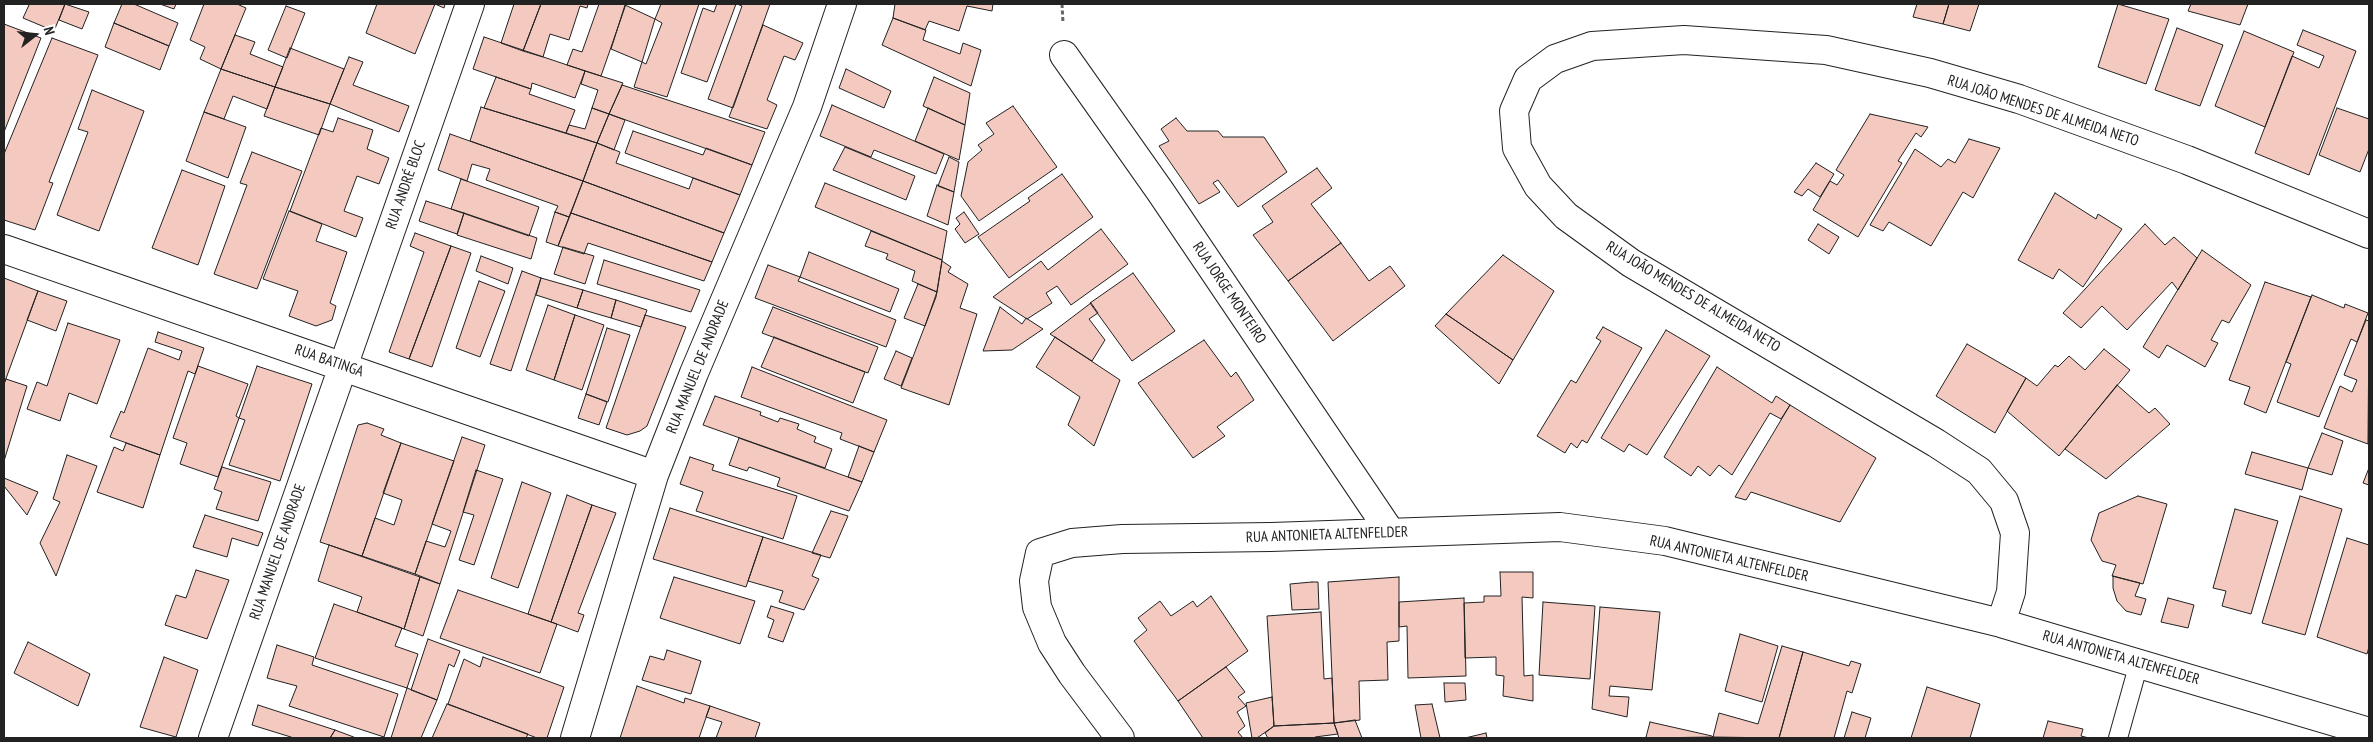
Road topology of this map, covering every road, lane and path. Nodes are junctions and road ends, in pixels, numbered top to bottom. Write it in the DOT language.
graph roads {
  1 [pos="470,4"];
  2 [pos="842,4"];
  3 [pos="1064,55"];
  4 [pos="2369,234"];
  5 [pos="4,249"];
  6 [pos="344,366"];
  7 [pos="654,475"];
  8 [pos="1391,533"];
  9 [pos="2002,623"];
  10 [pos="2139,663"];
  11 [pos="2369,732"];
  12 [pos="213,738"];
  13 [pos="575,738"];
  14 [pos="1120,738"];
  15 [pos="2118,738"];
  1 -- 6 [label="street, RUA ANDRÉ BLOC"];
  2 -- 7 [label="street, RUA MANUEL DE ANDRADE"];
  3 -- 8 [label="street, RUA JORGE MONTEIRO"];
  4 -- 9 [label="street, RUA JOÃO MENDES DE ALMEIDA NETO"];
  5 -- 6 [label="street, RUA BATINGA"];
  6 -- 7 [label="street, RUA BATINGA"];
  6 -- 12 [label="street, RUA MANUEL DE ANDRADE"];
  7 -- 13 [label="street, RUA MANUEL DE ANDRADE"];
  8 -- 9 [label="street, RUA ANTONIETA ALTENFELDER"];
  8 -- 14 [label="street, RUA ANTONIETA ALTENFELDER"];
  9 -- 10 [label="street, RUA ANTONIETA ALTENFELDER"];
  10 -- 11 [label="street, RUA ANTONIETA ALTENFELDER"];
  10 -- 15 [label="lane"];
}
